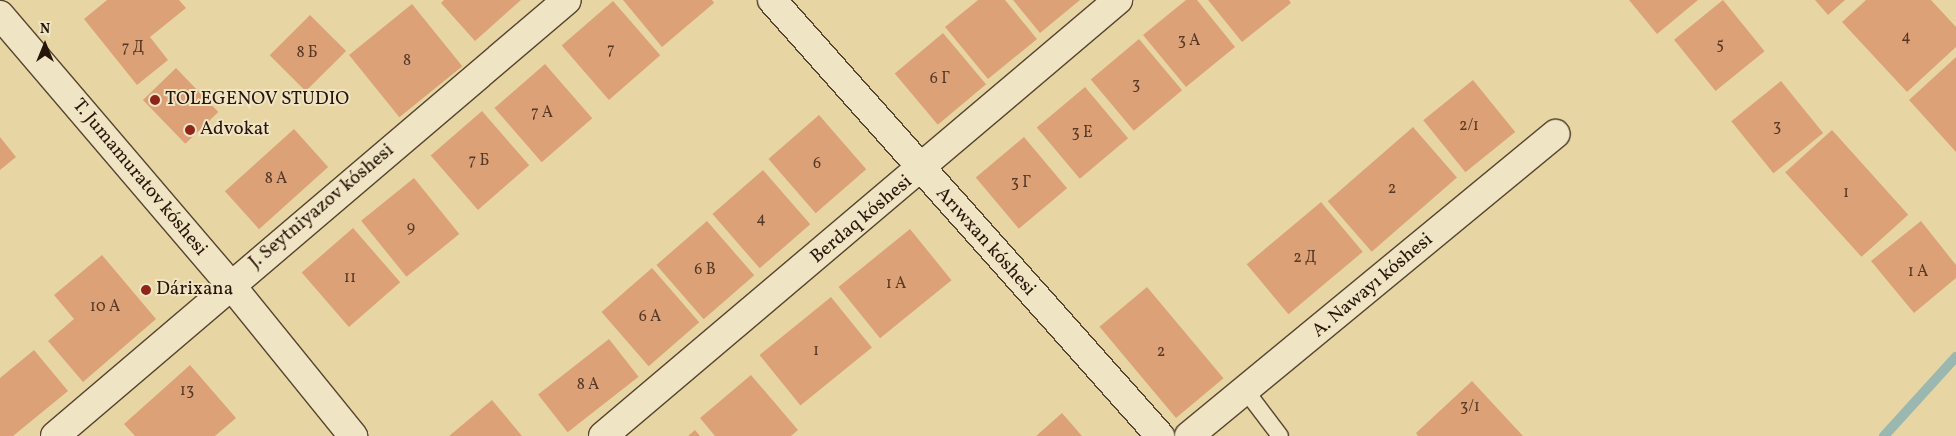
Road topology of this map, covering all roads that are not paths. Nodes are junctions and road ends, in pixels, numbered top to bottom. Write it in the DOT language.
graph roads {
  1 [pos="567,0"];
  2 [pos="772,0"];
  3 [pos="1118,0"];
  4 [pos="0,15"];
  5 [pos="1556,134"];
  6 [pos="920,170"];
  7 [pos="230,284"];
  8 [pos="1246,392"];
  9 [pos="55,436"];
  10 [pos="353,436"];
  11 [pos="603,436"];
  12 [pos="1160,436"];
  13 [pos="1189,436"];
  14 [pos="1280,436"];
  1 -- 7 [label="street, J. Seytniyazov kóshesi"];
  2 -- 6 [label="street, Arıwxan kóshesi"];
  3 -- 6 [label="street, Berdaq kóshesi"];
  4 -- 7 [label="street, T. Jumamuratov kóshesi"];
  5 -- 8 [label="street, A. Nawayı kóshesi"];
  6 -- 11 [label="street, Berdaq kóshesi"];
  6 -- 12 [label="street, Arıwxan kóshesi"];
  7 -- 9 [label="street, J. Seytniyazov kóshesi"];
  7 -- 10 [label="street, T. Jumamuratov kóshesi"];
  8 -- 13 [label="street, A. Nawayı kóshesi"];
  8 -- 14 [label="lane"];
}
